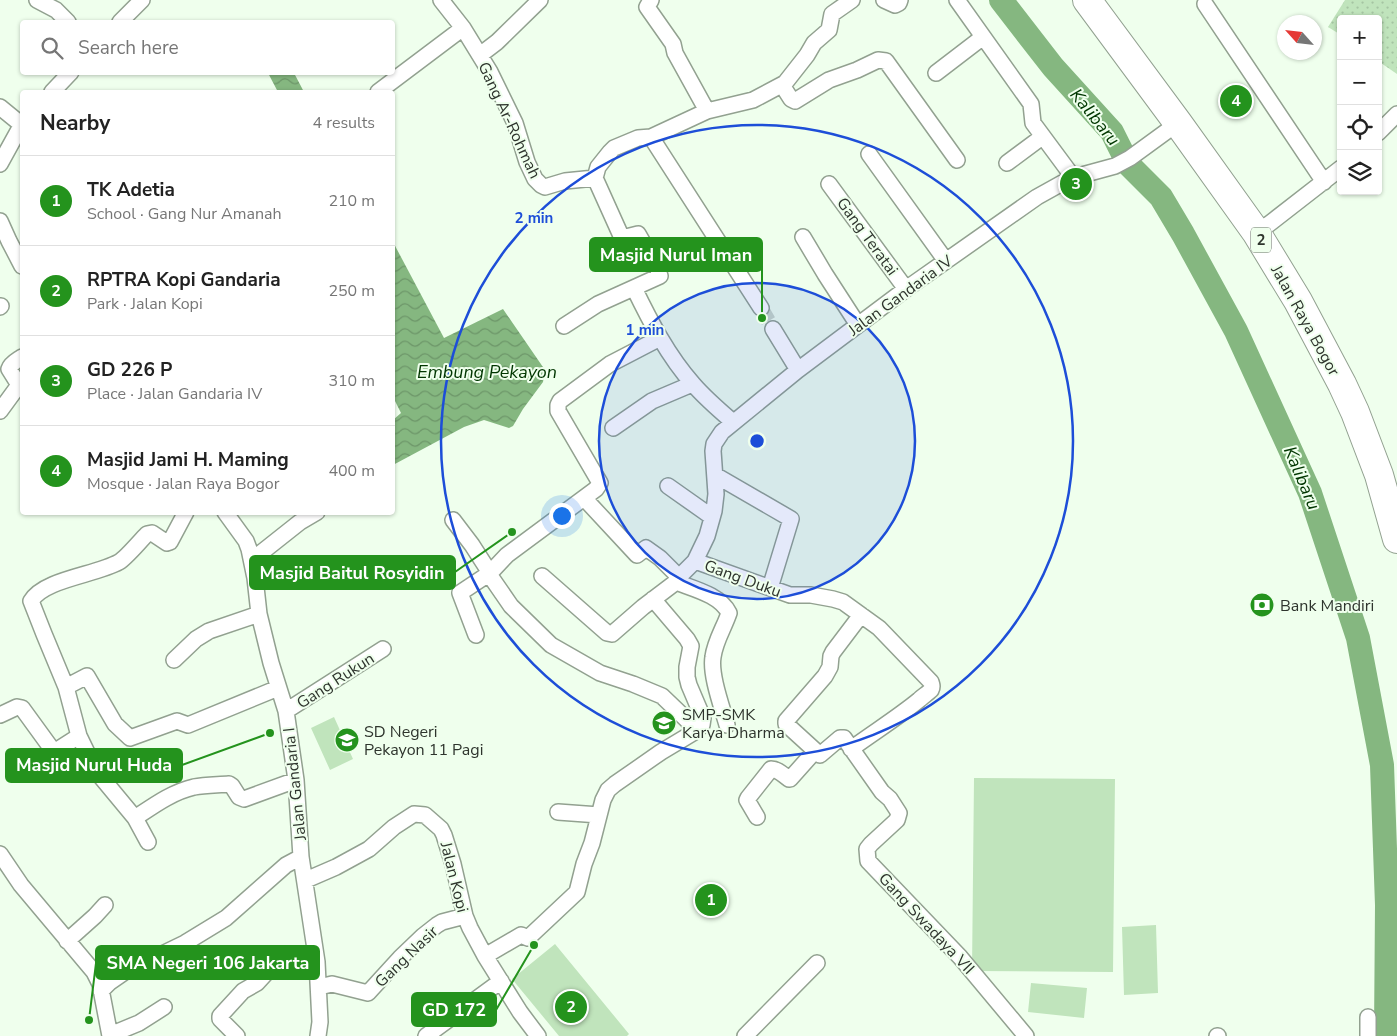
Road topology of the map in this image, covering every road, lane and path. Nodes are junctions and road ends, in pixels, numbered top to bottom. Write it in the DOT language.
graph roads {
  1 [pos="37,0"];
  2 [pos="142,0"];
  3 [pos="441,0"];
  4 [pos="540,0"];
  5 [pos="652,0"];
  6 [pos="852,0"];
  7 [pos="884,0"];
  8 [pos="900,0"];
  9 [pos="957,0"];
  10 [pos="1087,0"];
  11 [pos="1105,0"];
  12 [pos="1205,4"];
  13 [pos="66,20"];
  14 [pos="122,20"];
  15 [pos="463,28"];
  16 [pos="982,37"];
  17 [pos="480,55"];
  18 [pos="936,73"];
  19 [pos="68,75"];
  20 [pos="782,85"];
  21 [pos="54,90"];
  22 [pos="381,90"];
  23 [pos="0,107"];
  24 [pos="707,111"];
  25 [pos="1397,114"];
  26 [pos="20,123"];
  27 [pos="1178,123"];
  28 [pos="20,129"];
  29 [pos="1382,129"];
  30 [pos="650,137"];
  31 [pos="1042,137"];
  32 [pos="869,154"];
  33 [pos="957,160"];
  34 [pos="1008,163"];
  35 [pos="0,164"];
  36 [pos="1337,171"];
  37 [pos="1073,177"];
  38 [pos="595,178"];
  39 [pos="1324,182"];
  40 [pos="829,184"];
  41 [pos="0,220"];
  42 [pos="1263,228"];
  43 [pos="803,237"];
  44 [pos="946,261"];
  45 [pos="20,262"];
  46 [pos="634,288"];
  47 [pos="906,289"];
  48 [pos="761,308"];
  49 [pos="858,325"];
  50 [pos="564,326"];
  51 [pos="773,329"];
  52 [pos="660,338"];
  53 [pos="20,358"];
  54 [pos="798,370"];
  55 [pos="692,384"];
  56 [pos="0,411"];
  57 [pos="732,422"];
  58 [pos="612,428"];
  59 [pos="715,475"];
  60 [pos="668,486"];
  61 [pos="1397,490"];
  62 [pos="584,498"];
  63 [pos="184,515"];
  64 [pos="227,515"];
  65 [pos="313,515"];
  66 [pos="712,517"];
  67 [pos="453,520"];
  68 [pos="1397,539"];
  69 [pos="252,560"];
  70 [pos="695,561"];
  71 [pos="490,573"];
  72 [pos="542,576"];
  73 [pos="678,579"];
  74 [pos="770,588"];
  75 [pos="654,599"];
  76 [pos="259,614"];
  77 [pos="861,615"];
  78 [pos="476,635"];
  79 [pos="383,649"];
  80 [pos="174,660"];
  81 [pos="66,687"];
  82 [pos="278,688"];
  83 [pos="286,711"];
  84 [pos="0,715"];
  85 [pos="728,725"];
  86 [pos="696,731"];
  87 [pos="79,736"];
  88 [pos="851,749"];
  89 [pos="815,751"];
  90 [pos="296,780"];
  91 [pos="558,812"];
  92 [pos="599,815"];
  93 [pos="757,817"];
  94 [pos="135,818"];
  95 [pos="148,842"];
  96 [pos="0,854"];
  97 [pos="301,856"];
  98 [pos="306,880"];
  99 [pos="105,905"];
  100 [pos="465,916"];
  101 [pos="66,940"];
  102 [pos="491,953"];
  103 [pos="317,962"];
  104 [pos="817,963"];
  105 [pos="500,981"];
  106 [pos="319,988"];
  107 [pos="102,991"];
  108 [pos="164,1007"];
  109 [pos="1368,1017"];
  110 [pos="110,1035"];
  111 [pos="237,1036"];
  112 [pos="318,1036"];
  113 [pos="426,1036"];
  114 [pos="538,1036"];
  115 [pos="745,1036"];
  116 [pos="1026,1036"];
  117 [pos="1368,1036"];
  1 -- 13 [label="street"];
  2 -- 14 [label="street"];
  3 -- 15 [label="street, Gang Ar-Rohmah"];
  4 -- 17 [label="street"];
  5 -- 24 [label="street"];
  6 -- 20 [label="street"];
  7 -- 8 [label="street"];
  9 -- 16 [label="street"];
  10 -- 27 [label="highway, Jalan Raya Bogor / 2"];
  11 -- 42 [label="highway, Jalan Raya Bogor / 2"];
  12 -- 39 [label="street"];
  15 -- 17 [label="street, Gang Ar-Rohmah"];
  15 -- 22 [label="street"];
  16 -- 18 [label="street"];
  16 -- 31 [label="street"];
  17 -- 38 [label="street, Gang Ar-Rohmah"];
  19 -- 21 [label="street"];
  20 -- 24 [label="street"];
  20 -- 33 [label="street"];
  23 -- 26 [label="street"];
  24 -- 30 [label="street"];
  25 -- 29 [label="street"];
  27 -- 37 [label="street, Jalan Gandaria IV"];
  27 -- 42 [label="highway, Jalan Raya Bogor / 2"];
  28 -- 35 [label="street"];
  30 -- 38 [label="street"];
  30 -- 48 [label="street"];
  31 -- 34 [label="street"];
  31 -- 37 [label="street"];
  32 -- 44 [label="street"];
  36 -- 39 [label="street"];
  37 -- 44 [label="street, Jalan Gandaria IV"];
  38 -- 46 [label="street"];
  39 -- 42 [label="street"];
  40 -- 47 [label="street, Gang Teratai"];
  41 -- 45 [label="street"];
  42 -- 61 [label="highway, Jalan Raya Bogor / 2"];
  42 -- 68 [label="highway, Jalan Raya Bogor / 2"];
  43 -- 49 [label="street"];
  44 -- 47 [label="street, Jalan Gandaria IV"];
  46 -- 50 [label="street"];
  46 -- 52 [label="street"];
  47 -- 49 [label="street, Jalan Gandaria IV"];
  49 -- 54 [label="street, Jalan Gandaria IV"];
  51 -- 54 [label="street"];
  52 -- 55 [label="street"];
  52 -- 62 [label="street"];
  53 -- 56 [label="street"];
  54 -- 57 [label="street, Jalan Gandaria IV"];
  55 -- 57 [label="street"];
  55 -- 58 [label="street"];
  57 -- 59 [label="street, Jalan Gandaria IV"];
  59 -- 66 [label="street, Jalan Gandaria IV"];
  59 -- 74 [label="street"];
  60 -- 66 [label="street"];
  62 -- 71 [label="street"];
  62 -- 73 [label="street"];
  63 -- 81 [label="street"];
  64 -- 69 [label="street, Jalan Gandaria I"];
  65 -- 69 [label="street"];
  66 -- 70 [label="street, Jalan Gandaria IV"];
  67 -- 71 [label="street"];
  69 -- 76 [label="street, Jalan Gandaria I"];
  70 -- 73 [label="street, Jalan Gandaria IV"];
  70 -- 74 [label="street, Gang Duku"];
  71 -- 78 [label="street"];
  71 -- 86 [label="street"];
  72 -- 75 [label="street, Jalan Gandaria IV"];
  73 -- 75 [label="street, Jalan Gandaria IV"];
  73 -- 85 [label="street"];
  74 -- 77 [label="street, Gang Duku"];
  75 -- 86 [label="street"];
  76 -- 80 [label="street"];
  76 -- 82 [label="street, Jalan Gandaria I"];
  77 -- 88 [label="street, Gang Duku"];
  77 -- 89 [label="street"];
  79 -- 83 [label="street, Gang Rukun"];
  81 -- 82 [label="street"];
  81 -- 87 [label="street"];
  82 -- 83 [label="street, Jalan Gandaria I"];
  83 -- 90 [label="street, Jalan Gandaria I"];
  84 -- 87 [label="street"];
  86 -- 92 [label="street"];
  87 -- 94 [label="street"];
  88 -- 89 [label="street"];
  88 -- 116 [label="street, Gang Swadaya VII"];
  89 -- 93 [label="street"];
  90 -- 94 [label="street"];
  90 -- 97 [label="street, Jalan Gandaria I"];
  91 -- 92 [label="street"];
  92 -- 102 [label="street"];
  94 -- 95 [label="street"];
  96 -- 101 [label="street"];
  97 -- 98 [label="street, Jalan Gandaria I"];
  97 -- 107 [label="street"];
  98 -- 100 [label="street, Jalan Kopi"];
  98 -- 103 [label="street, Jalan Gandaria I"];
  99 -- 101 [label="street"];
  100 -- 102 [label="street, Jalan Kopi"];
  100 -- 106 [label="street, Gang Nasir"];
  101 -- 107 [label="street"];
  102 -- 105 [label="street, Jalan Kopi"];
  103 -- 106 [label="street, Jalan Gandaria I"];
  103 -- 111 [label="street"];
  104 -- 115 [label="street"];
  105 -- 113 [label="street"];
  105 -- 114 [label="street, Jalan Kopi"];
  106 -- 112 [label="street, Jalan Gandaria I"];
  107 -- 110 [label="street"];
  108 -- 110 [label="street"];
  109 -- 117 [label="street"];
}
